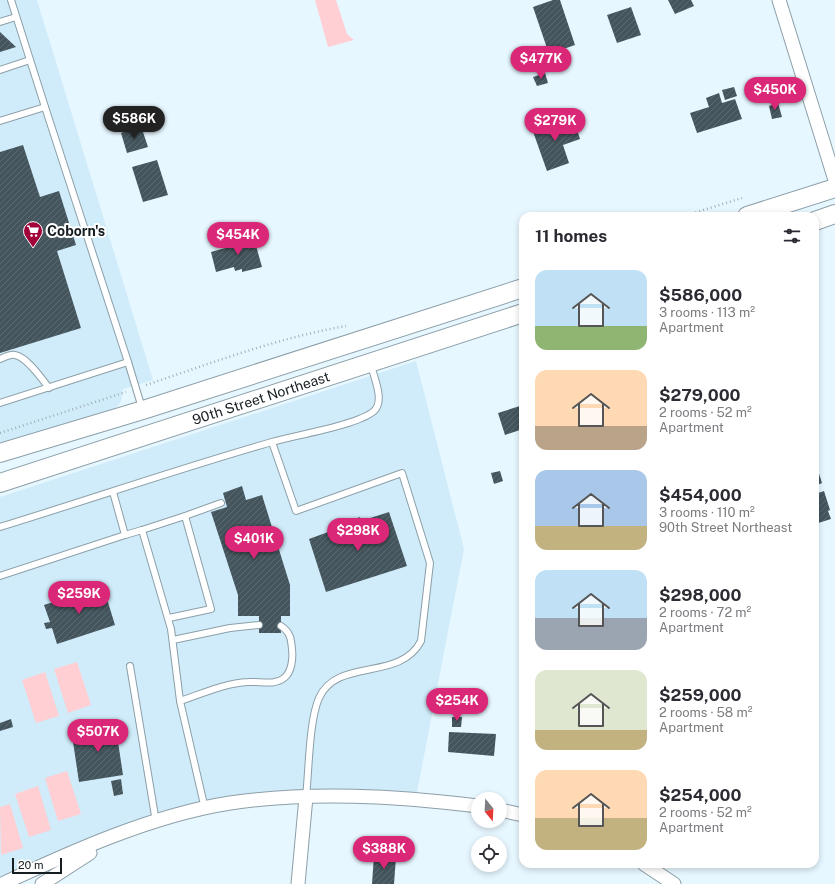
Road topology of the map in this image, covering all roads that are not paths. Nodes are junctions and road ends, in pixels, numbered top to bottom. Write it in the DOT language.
graph roads {
  1 [pos="11,0"];
  2 [pos="779,0"];
  3 [pos="16,17"];
  4 [pos="0,22"];
  5 [pos="30,60"];
  6 [pos="0,70"];
  7 [pos="45,107"];
  8 [pos="0,121"];
  9 [pos="835,180"];
  10 [pos="835,188"];
  11 [pos="760,212"];
  12 [pos="835,214"];
  13 [pos="819,220"];
  14 [pos="519,289"];
  15 [pos="519,314"];
  16 [pos="0,358"];
  17 [pos="128,362"];
  18 [pos="370,363"];
  19 [pos="49,388"];
  20 [pos="0,404"];
  21 [pos="143,410"];
  22 [pos="272,442"];
  23 [pos="0,452"];
  24 [pos="0,483"];
  25 [pos="113,492"];
  26 [pos="221,503"];
  27 [pos="185,516"];
  28 [pos="0,527"];
  29 [pos="142,530"];
  30 [pos="125,536"];
  31 [pos="0,576"];
  32 [pos="169,618"];
  33 [pos="259,625"];
  34 [pos="280,626"];
  35 [pos="172,640"];
  36 [pos="130,666"];
  37 [pos="180,701"];
  38 [pos="306,797"];
  39 [pos="471,805"];
  40 [pos="205,809"];
  41 [pos="507,812"];
  42 [pos="519,814"];
  43 [pos="156,822"];
  44 [pos="115,836"];
  45 [pos="650,868"];
  46 [pos="2,884"];
  47 [pos="42,884"];
  48 [pos="298,884"];
  49 [pos="674,884"];
  1 -- 3 [label="lane"];
  2 -- 9 [label="street"];
  3 -- 4 [label="lane"];
  3 -- 5 [label="lane"];
  5 -- 6 [label="lane"];
  5 -- 7 [label="lane"];
  7 -- 8 [label="lane"];
  7 -- 17 [label="lane"];
  10 -- 11 [label="main road"];
  12 -- 13 [label="main road"];
  14 -- 21 [label="main road, 90th Street Northeast"];
  15 -- 18 [label="main road, 90th Street Northeast"];
  16 -- 19 [label="lane"];
  17 -- 19 [label="lane"];
  17 -- 21 [label="lane"];
  18 -- 22 [label="lane"];
  18 -- 24 [label="main road, 90th Street Northeast"];
  19 -- 20 [label="lane"];
  21 -- 23 [label="main road, 90th Street Northeast"];
  22 -- 25 [label="lane"];
  22 -- 38 [label="lane"];
  25 -- 28 [label="lane"];
  25 -- 30 [label="lane"];
  26 -- 27 [label="lane"];
  27 -- 29 [label="lane"];
  27 -- 32 [label="lane"];
  29 -- 30 [label="lane"];
  29 -- 32 [label="lane"];
  30 -- 31 [label="lane"];
  32 -- 35 [label="lane"];
  33 -- 35 [label="lane"];
  34 -- 37 [label="lane"];
  35 -- 37 [label="lane"];
  36 -- 43 [label="lane"];
  37 -- 40 [label="lane"];
  38 -- 39 [label="street"];
  38 -- 40 [label="street"];
  38 -- 48 [label="street"];
  40 -- 43 [label="street"];
  41 -- 42 [label="street"];
  43 -- 44 [label="street"];
  44 -- 46 [label="street"];
  44 -- 47 [label="street"];
  45 -- 49 [label="street"];
}
